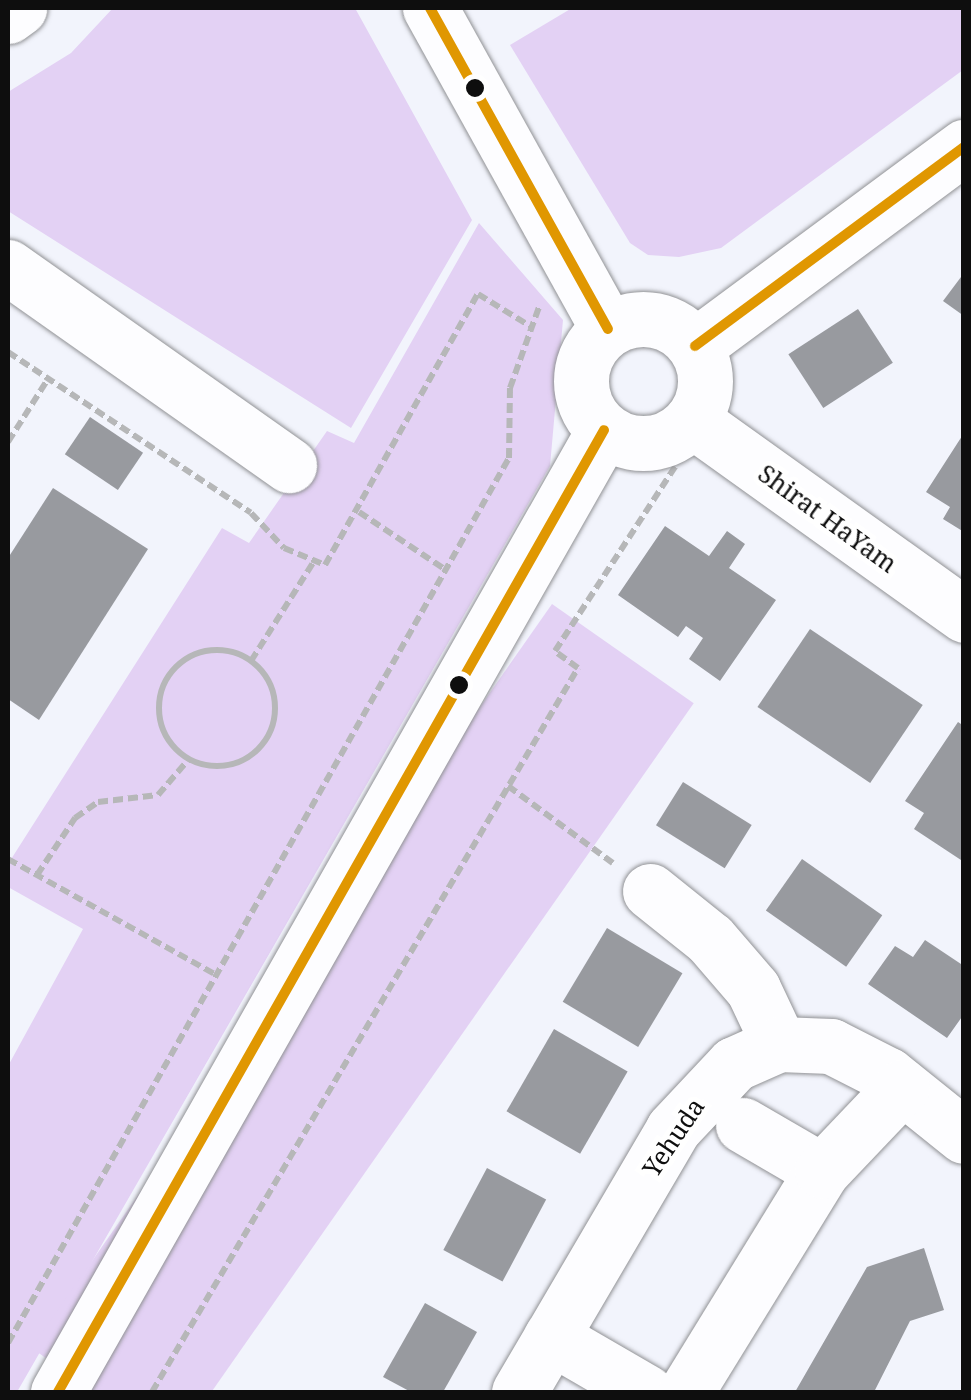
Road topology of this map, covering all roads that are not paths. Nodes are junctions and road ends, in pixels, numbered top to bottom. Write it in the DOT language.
graph roads {
  1 [pos="19,8"];
  2 [pos="430,8"];
  3 [pos="8,16"];
  4 [pos="964,147"];
  5 [pos="8,267"];
  6 [pos="608,330"];
  7 [pos="695,346"];
  8 [pos="696,423"];
  9 [pos="604,430"];
  10 [pos="289,465"];
  11 [pos="964,616"];
  12 [pos="650,891"];
  13 [pos="779,1044"];
  14 [pos="902,1086"];
  15 [pos="744,1125"];
  16 [pos="964,1136"];
  17 [pos="822,1170"];
  18 [pos="551,1338"];
  19 [pos="58,1392"];
  20 [pos="519,1392"];
  21 [pos="646,1392"];
  22 [pos="686,1392"];
  1 -- 3 [label="street"];
  2 -- 6 [label="street"];
  4 -- 7 [label="street"];
  5 -- 10 [label="street"];
  6 -- 7 [label="street"];
  6 -- 9 [label="street"];
  7 -- 8 [label="street"];
  8 -- 9 [label="street"];
  8 -- 11 [label="street, Shirat HaYam"];
  9 -- 19 [label="street"];
  12 -- 13 [label="street"];
  13 -- 14 [label="street, Yehuda"];
  13 -- 18 [label="street, Yehuda"];
  14 -- 16 [label="street, Yehuda"];
  14 -- 17 [label="street"];
  15 -- 17 [label="street"];
  17 -- 22 [label="street"];
  18 -- 20 [label="street, Yehuda"];
  18 -- 21 [label="street"];
}
